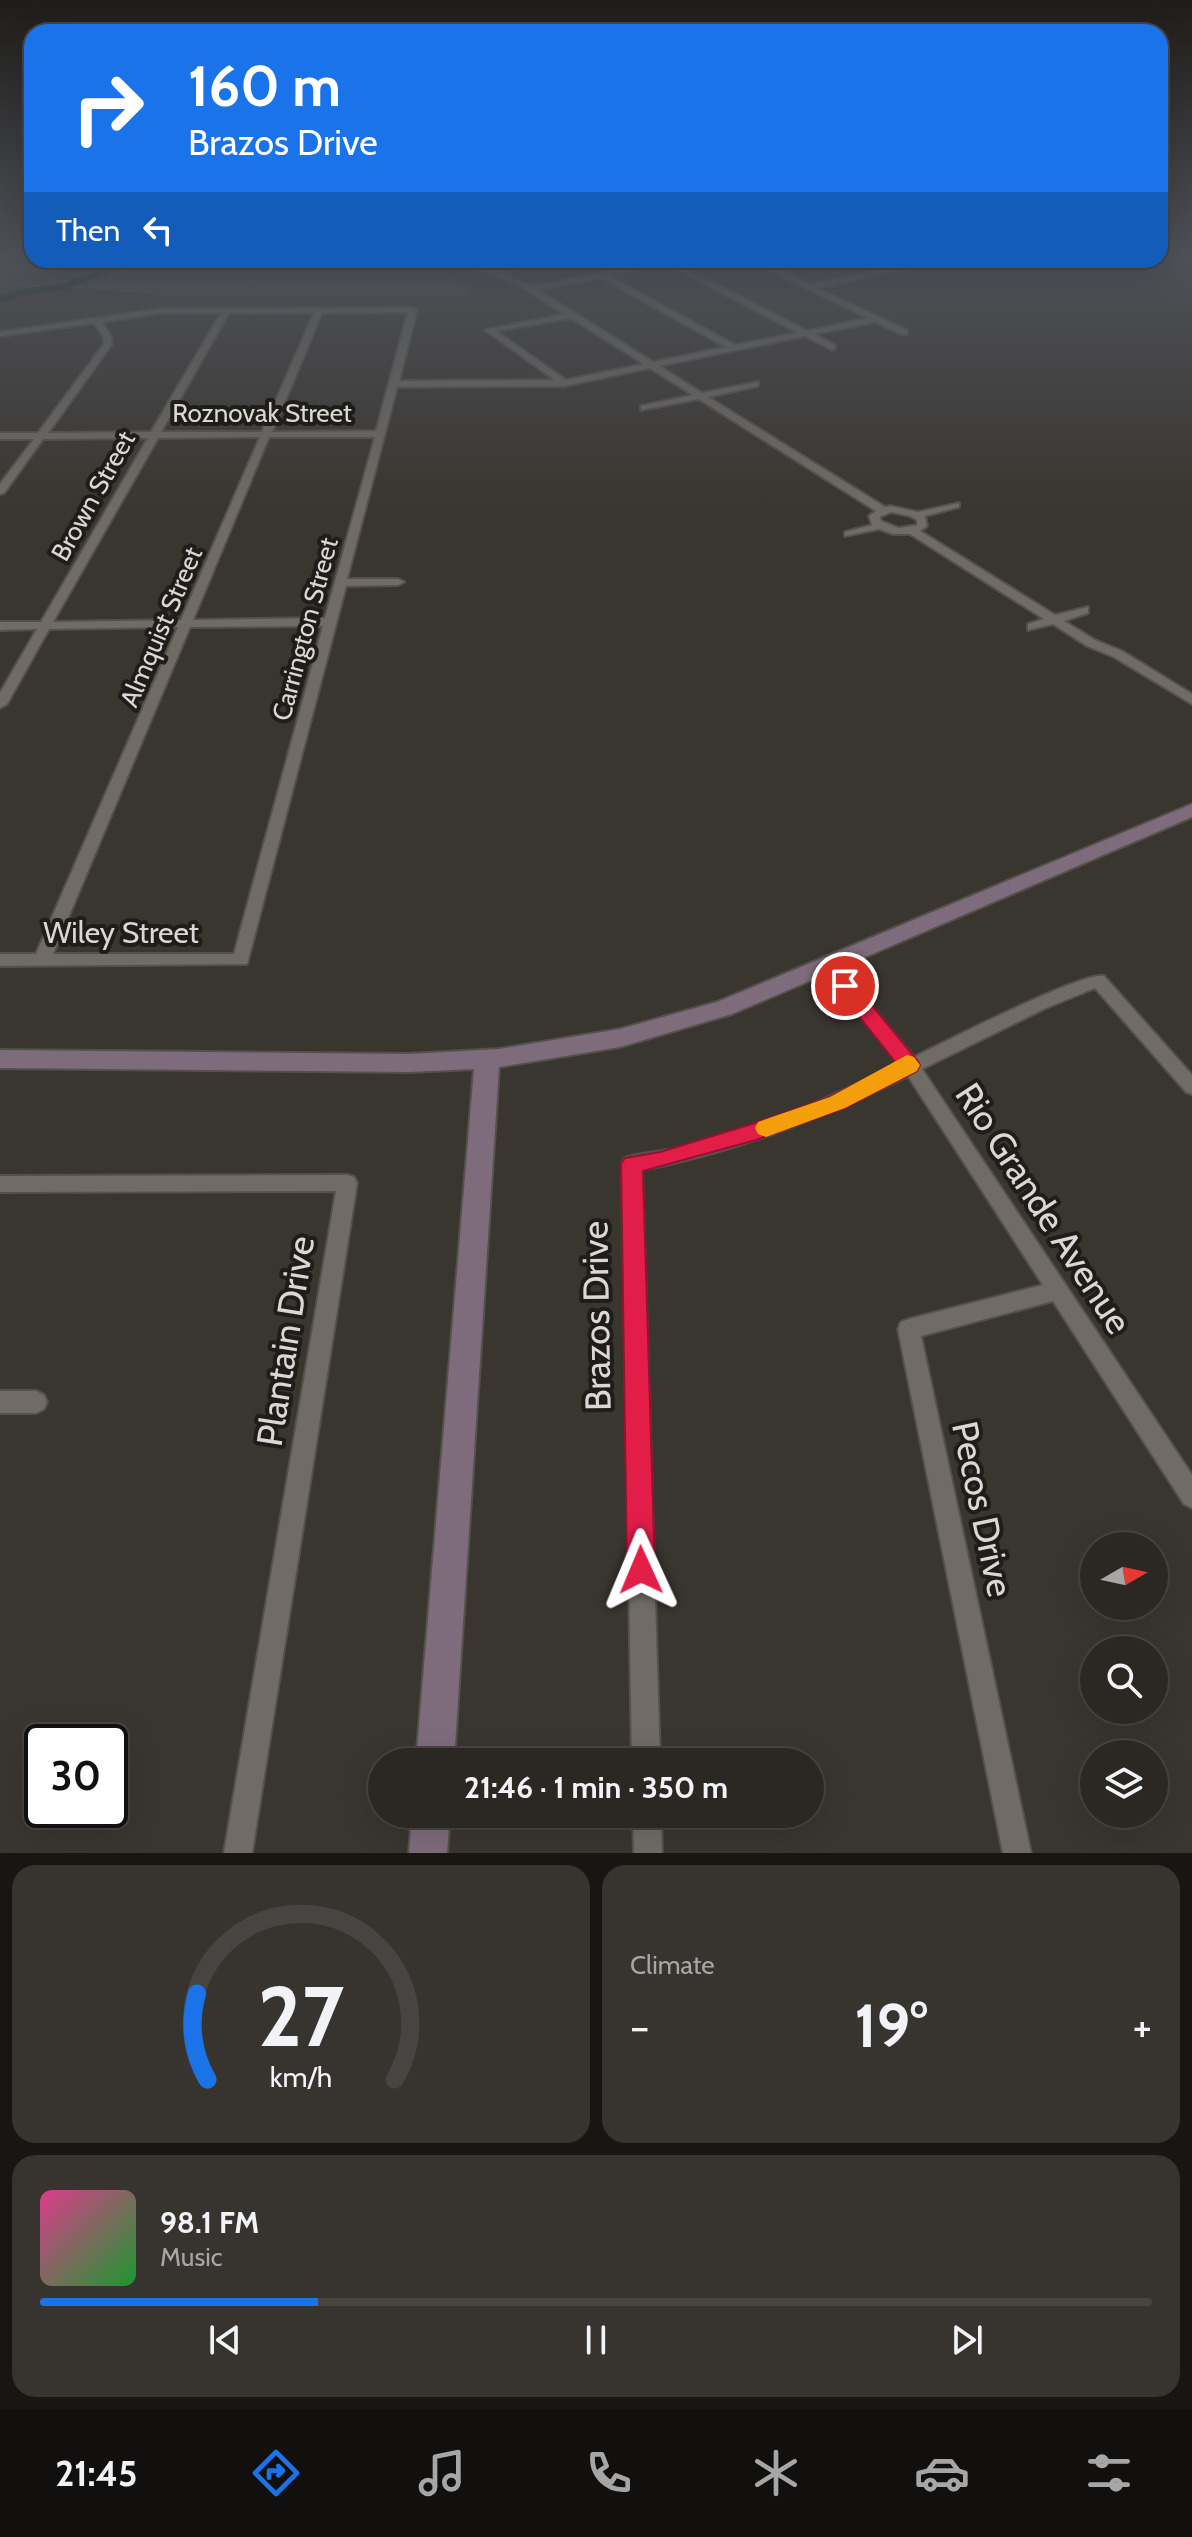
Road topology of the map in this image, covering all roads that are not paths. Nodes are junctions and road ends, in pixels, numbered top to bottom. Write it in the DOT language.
graph roads {
  1 [pos="108,340"];
  2 [pos="209,340"];
  3 [pos="306,340"];
  4 [pos="405,340"];
  5 [pos="504,340"];
  6 [pos="612,340"];
  7 [pos="720,340"];
  8 [pos="773,340"];
  9 [pos="819,340"];
  10 [pos="832,347"];
  11 [pos="734,348"];
  12 [pos="650,365"];
  13 [pos="564,383"];
  14 [pos="393,384"];
  15 [pos="755,384"];
  16 [pos="699,396"];
  17 [pos="644,408"];
  18 [pos="380,434"];
  19 [pos="266,435"];
  20 [pos="0,436"];
  21 [pos="40,436"];
  22 [pos="153,436"];
  23 [pos="0,491"];
  24 [pos="955,505"];
  25 [pos="883,511"];
  26 [pos="917,515"];
  27 [pos="879,526"];
  28 [pos="912,531"];
  29 [pos="849,534"];
  30 [pos="398,582"];
  31 [pos="339,583"];
  32 [pos="1084,610"];
  33 [pos="1054,620"];
  34 [pos="329,622"];
  35 [pos="186,624"];
  36 [pos="46,625"];
  37 [pos="0,626"];
  38 [pos="1032,627"];
  39 [pos="1091,643"];
  40 [pos="1192,700"];
  41 [pos="0,704"];
  42 [pos="1192,713"];
  43 [pos="1192,810"];
  44 [pos="0,960"];
  45 [pos="42,960"];
  46 [pos="241,960"];
  47 [pos="828,966"];
  48 [pos="0,1059"];
  49 [pos="487,1059"];
  50 [pos="910,1065"];
  51 [pos="1192,1087"];
  52 [pos="0,1184"];
  53 [pos="1057,1291"];
  54 [pos="0,1402"];
  55 [pos="36,1402"];
  56 [pos="1192,1496"];
  57 [pos="436,1748"];
  58 [pos="646,1748"];
  59 [pos="430,1828"];
  60 [pos="647,1828"];
  61 [pos="238,1853"];
  62 [pos="428,1853"];
  63 [pos="648,1853"];
  64 [pos="1017,1853"];
  1 -- 21 [label="street"];
  2 -- 22 [label="street, Brown Street"];
  3 -- 19 [label="street, Almquist Street"];
  4 -- 14 [label="street, Carrington Street"];
  5 -- 13 [label="street"];
  6 -- 12 [label="street"];
  7 -- 11 [label="street"];
  8 -- 11 [label="street"];
  9 -- 10 [label="street"];
  11 -- 12 [label="street"];
  12 -- 13 [label="street"];
  12 -- 16 [label="street"];
  13 -- 14 [label="street"];
  14 -- 18 [label="street, Carrington Street"];
  15 -- 16 [label="street"];
  16 -- 17 [label="street"];
  16 -- 25 [label="street"];
  18 -- 19 [label="street, Roznovak Street"];
  18 -- 31 [label="street, Carrington Street"];
  19 -- 22 [label="street, Roznovak Street"];
  19 -- 35 [label="street, Almquist Street"];
  20 -- 21 [label="street, Roznovak Street"];
  21 -- 22 [label="street, Roznovak Street"];
  21 -- 23 [label="street"];
  22 -- 36 [label="street, Brown Street"];
  24 -- 26 [label="street"];
  25 -- 26 [label="street"];
  25 -- 27 [label="street"];
  26 -- 28 [label="street"];
  27 -- 28 [label="street"];
  27 -- 29 [label="street"];
  28 -- 33 [label="street"];
  30 -- 31 [label="street"];
  31 -- 34 [label="street, Carrington Street"];
  32 -- 33 [label="street"];
  33 -- 38 [label="street"];
  33 -- 39 [label="street"];
  34 -- 35 [label="street"];
  34 -- 46 [label="street, Carrington Street"];
  35 -- 36 [label="street"];
  35 -- 45 [label="street, Almquist Street"];
  36 -- 37 [label="street"];
  36 -- 41 [label="street, Brown Street"];
  39 -- 40 [label="street"];
  39 -- 42 [label="street"];
  43 -- 47 [label="main road"];
  44 -- 45 [label="street, Wiley Street"];
  45 -- 46 [label="street, Wiley Street"];
  47 -- 49 [label="main road"];
  47 -- 50 [label="street, Rio Grande Avenue"];
  48 -- 49 [label="main road"];
  49 -- 57 [label="main road"];
  50 -- 51 [label="street"];
  50 -- 53 [label="street, Rio Grande Avenue"];
  50 -- 58 [label="street, Brazos Drive"];
  52 -- 61 [label="street, Plantain Drive"];
  53 -- 56 [label="street, Rio Grande Avenue"];
  53 -- 64 [label="street, Pecos Drive"];
  54 -- 55 [label="street"];
  59 -- 62 [label="main road"];
  60 -- 63 [label="street"];
}
